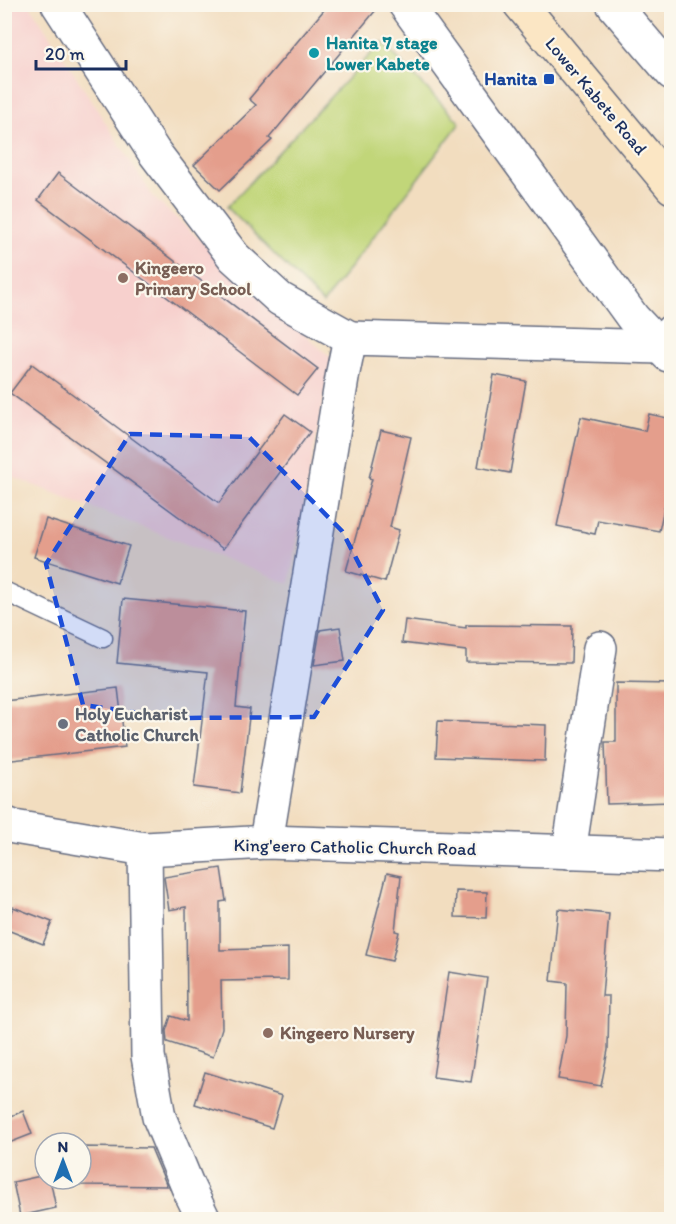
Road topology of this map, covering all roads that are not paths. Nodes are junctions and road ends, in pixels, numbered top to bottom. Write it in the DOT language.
graph roads {
  1 [pos="58,4"];
  2 [pos="405,4"];
  3 [pos="520,4"];
  4 [pos="613,4"];
  5 [pos="672,73"];
  6 [pos="672,187"];
  7 [pos="350,338"];
  8 [pos="668,346"];
  9 [pos="4,591"];
  10 [pos="103,638"];
  11 [pos="600,648"];
  12 [pos="4,823"];
  13 [pos="266,842"];
  14 [pos="145,849"];
  15 [pos="569,852"];
  16 [pos="672,855"];
  17 [pos="204,1220"];
  1 -- 7 [label="street"];
  2 -- 8 [label="street"];
  3 -- 6 [label="main road, Lower Kabete Road"];
  4 -- 5 [label="street"];
  7 -- 8 [label="street"];
  7 -- 13 [label="street"];
  9 -- 10 [label="lane"];
  11 -- 15 [label="street"];
  12 -- 14 [label="street, King'eero Catholic Church Road"];
  13 -- 14 [label="street, King'eero Catholic Church Road"];
  13 -- 15 [label="street, King'eero Catholic Church Road"];
  14 -- 17 [label="street"];
  15 -- 16 [label="street, King'eero Catholic Church Road"];
}
